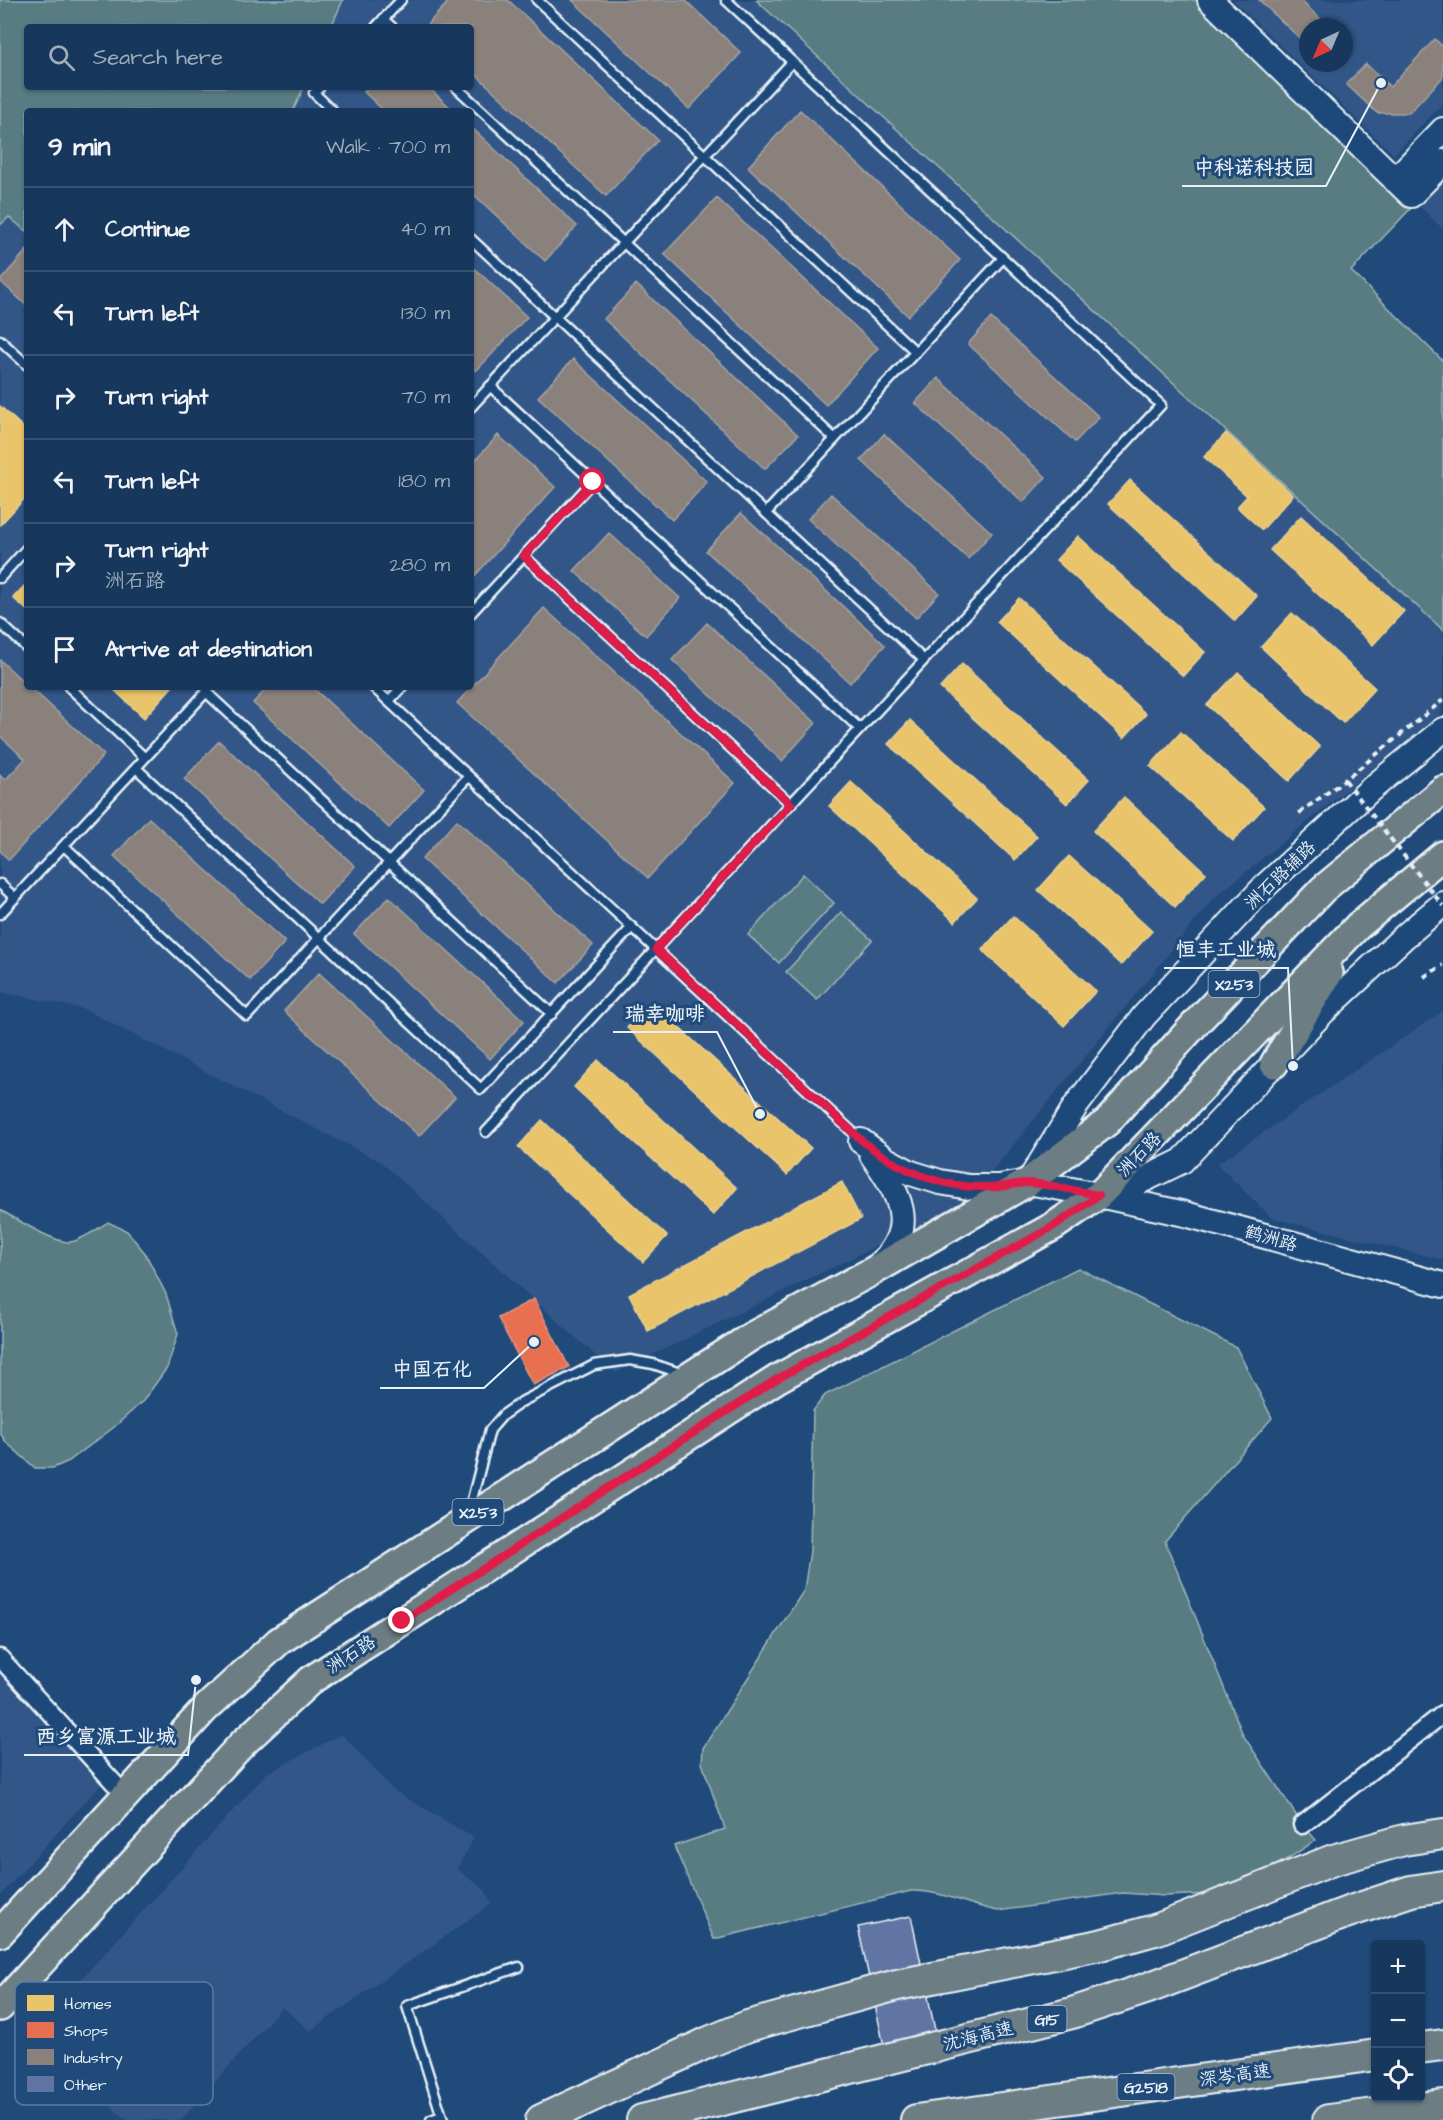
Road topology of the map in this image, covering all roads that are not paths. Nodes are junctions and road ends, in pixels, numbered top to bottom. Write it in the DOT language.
graph roads {
  1 [pos="401,0"];
  2 [pos="537,0"];
  3 [pos="726,0"];
  4 [pos="1210,0"];
  5 [pos="383,19"];
  6 [pos="379,24"];
  7 [pos="389,24"];
  8 [pos="792,62"];
  9 [pos="317,90"];
  10 [pos="459,90"];
  11 [pos="330,108"];
  12 [pos="1443,130"];
  13 [pos="705,155"];
  14 [pos="1443,162"];
  15 [pos="1403,188"];
  16 [pos="474,242"];
  17 [pos="624,243"];
  18 [pos="1004,258"];
  19 [pos="555,317"];
  20 [pos="0,340"];
  21 [pos="916,352"];
  22 [pos="24,362"];
  23 [pos="490,386"];
  24 [pos="474,404"];
  25 [pos="835,439"];
  26 [pos="593,482"];
  27 [pos="766,513"];
  28 [pos="24,552"];
  29 [pos="524,556"];
  30 [pos="0,578"];
  31 [pos="474,610"];
  32 [pos="0,623"];
  33 [pos="24,645"];
  34 [pos="924,660"];
  35 [pos="72,690"];
  36 [pos="208,690"];
  37 [pos="376,690"];
  38 [pos="399,690"];
  39 [pos="389,701"];
  40 [pos="860,729"];
  41 [pos="1443,730"];
  42 [pos="145,758"];
  43 [pos="136,768"];
  44 [pos="469,776"];
  45 [pos="1443,790"];
  46 [pos="791,804"];
  47 [pos="64,846"];
  48 [pos="1443,855"];
  49 [pos="389,862"];
  50 [pos="0,884"];
  51 [pos="15,898"];
  52 [pos="1443,905"];
  53 [pos="0,914"];
  54 [pos="1358,926"];
  55 [pos="632,927"];
  56 [pos="319,938"];
  57 [pos="656,949"];
  58 [pos="552,1014"];
  59 [pos="1274,1064"];
  60 [pos="486,1132"];
  61 [pos="861,1140"];
  62 [pos="1028,1182"];
  63 [pos="1099,1195"];
  64 [pos="873,1271"];
  65 [pos="1443,1286"];
  66 [pos="689,1376"];
  67 [pos="464,1521"];
  68 [pos="0,1658"];
  69 [pos="1443,1714"];
  70 [pos="126,1796"];
  71 [pos="1302,1824"];
  72 [pos="1443,1834"];
  73 [pos="1443,1886"];
  74 [pos="0,1933"];
  75 [pos="519,1967"];
  76 [pos="23,1982"];
  77 [pos="15,1991"];
  78 [pos="0,2007"];
  79 [pos="1443,2045"];
  80 [pos="1425,2047"];
  81 [pos="1371,2056"];
  82 [pos="1443,2105"];
  83 [pos="1443,2116"];
  84 [pos="442,2118"];
  85 [pos="431,2120"];
  86 [pos="541,2120"];
  87 [pos="642,2120"];
  88 [pos="916,2120"];
  89 [pos="1328,2120"];
  90 [pos="1400,2120"];
  1 -- 5 [label="lane"];
  2 -- 13 [label="lane"];
  3 -- 8 [label="lane"];
  4 -- 15 [label="street"];
  5 -- 6 [label="lane"];
  5 -- 7 [label="lane"];
  8 -- 13 [label="lane"];
  8 -- 18 [label="lane"];
  9 -- 11 [label="lane"];
  10 -- 17 [label="lane"];
  12 -- 15 [label="street"];
  13 -- 17 [label="lane"];
  13 -- 21 [label="lane"];
  14 -- 15 [label="street"];
  16 -- 19 [label="lane"];
  17 -- 19 [label="lane"];
  17 -- 25 [label="lane"];
  18 -- 21 [label="lane"];
  18 -- 34 [label="lane"];
  19 -- 23 [label="lane"];
  19 -- 27 [label="lane"];
  20 -- 22 [label="lane"];
  21 -- 25 [label="lane"];
  23 -- 24 [label="lane"];
  23 -- 26 [label="lane"];
  25 -- 27 [label="lane"];
  26 -- 29 [label="lane"];
  26 -- 40 [label="lane"];
  27 -- 34 [label="lane"];
  28 -- 30 [label="lane"];
  29 -- 31 [label="lane"];
  29 -- 46 [label="lane"];
  32 -- 33 [label="lane"];
  34 -- 40 [label="lane"];
  35 -- 42 [label="lane"];
  36 -- 42 [label="lane"];
  36 -- 49 [label="lane"];
  37 -- 39 [label="lane"];
  38 -- 39 [label="lane"];
  39 -- 44 [label="lane"];
  40 -- 46 [label="lane"];
  41 -- 62 [label="street, 洲石路辅路"];
  42 -- 43 [label="lane"];
  43 -- 47 [label="lane"];
  43 -- 56 [label="lane"];
  44 -- 49 [label="lane"];
  44 -- 55 [label="lane"];
  45 -- 62 [label="main road, X253"];
  46 -- 57 [label="lane"];
  47 -- 51 [label="lane"];
  47 -- 56 [label="lane"];
  48 -- 54 [label="main road, 洲石路 / X253"];
  49 -- 56 [label="lane"];
  49 -- 58 [label="lane"];
  50 -- 51 [label="lane"];
  51 -- 53 [label="lane"];
  52 -- 59 [label="street"];
  54 -- 59 [label="main road"];
  54 -- 63 [label="main road, 洲石路 / X253"];
  55 -- 57 [label="lane"];
  55 -- 58 [label="lane"];
  56 -- 58 [label="lane"];
  57 -- 60 [label="lane"];
  57 -- 61 [label="lane"];
  59 -- 63 [label="street"];
  61 -- 62 [label="street, 鹤洲路"];
  61 -- 64 [label="street"];
  62 -- 63 [label="street, 鹤洲路"];
  62 -- 64 [label="main road, X253"];
  63 -- 65 [label="street, 鹤洲路"];
  63 -- 76 [label="main road, 洲石路 / X253"];
  64 -- 66 [label="main road, X253"];
  66 -- 67 [label="main road, X253"];
  66 -- 67 [label="lane"];
  67 -- 70 [label="main road, X253"];
  68 -- 70 [label="street"];
  69 -- 71 [label="street"];
  70 -- 74 [label="main road, X253"];
  72 -- 86 [label="highway"];
  73 -- 87 [label="highway, 沈海高速 / G15"];
  75 -- 84 [label="lane"];
  77 -- 78 [label="main road, 洲石路 / X253"];
  79 -- 80 [label="highway"];
  81 -- 88 [label="highway, 深岑高速 / G2518"];
  82 -- 89 [label="highway"];
  83 -- 90 [label="highway"];
  84 -- 85 [label="lane"];
}
